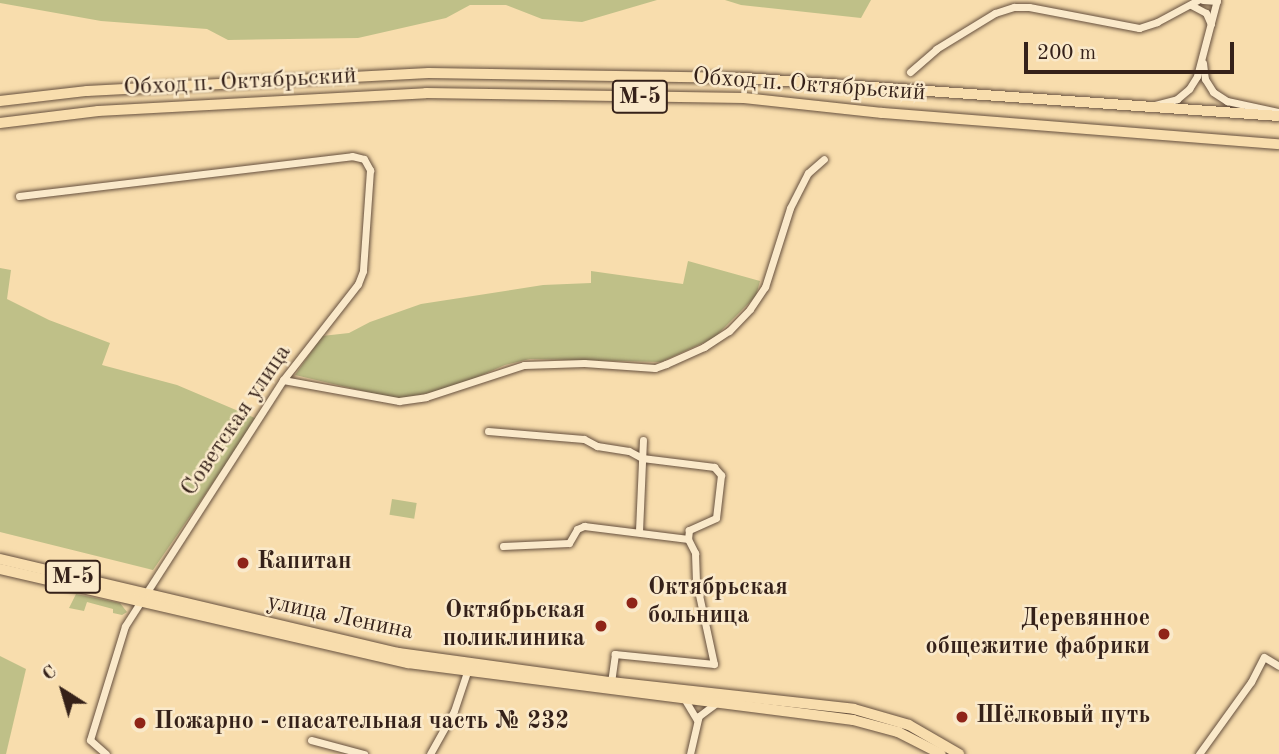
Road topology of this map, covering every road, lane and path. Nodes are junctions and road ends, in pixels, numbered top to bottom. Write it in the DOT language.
graph roads {
  1 [pos="1203,0"];
  2 [pos="1217,1"];
  3 [pos="1195,2"];
  4 [pos="1212,24"];
  5 [pos="1203,63"];
  6 [pos="910,72"];
  7 [pos="0,101"];
  8 [pos="1145,108"];
  9 [pos="1279,114"];
  10 [pos="0,123"];
  11 [pos="1279,144"];
  12 [pos="824,159"];
  13 [pos="19,196"];
  14 [pos="283,380"];
  15 [pos="488,431"];
  16 [pos="643,440"];
  17 [pos="642,458"];
  18 [pos="639,531"];
  19 [pos="688,539"];
  20 [pos="503,546"];
  21 [pos="0,559"];
  22 [pos="0,569"];
  23 [pos="143,598"];
  24 [pos="1279,666"];
  25 [pos="467,672"];
  26 [pos="611,682"];
  27 [pos="685,700"];
  28 [pos="716,703"];
  29 [pos="697,720"];
  30 [pos="311,740"];
  31 [pos="106,754"];
  32 [pos="364,754"];
  33 [pos="430,754"];
  34 [pos="690,754"];
  35 [pos="941,754"];
  36 [pos="959,754"];
  37 [pos="1199,754"];
  1 -- 2 [label="street"];
  2 -- 4 [label="street"];
  3 -- 4 [label="street"];
  3 -- 6 [label="street"];
  4 -- 5 [label="street"];
  5 -- 8 [label="street"];
  5 -- 9 [label="street"];
  7 -- 8 [label="highway, Обход п. Октябрьский / М-5"];
  8 -- 9 [label="highway, Обход п. Октябрьский / М-5"];
  10 -- 11 [label="highway, Обход п. Октябрьский / М-5"];
  12 -- 14 [label="street"];
  13 -- 14 [label="street, Советская улица"];
  14 -- 23 [label="street, Советская улица"];
  15 -- 17 [label="street"];
  16 -- 17 [label="street"];
  17 -- 18 [label="street"];
  17 -- 19 [label="street"];
  18 -- 19 [label="street"];
  18 -- 20 [label="street"];
  19 -- 26 [label="street"];
  21 -- 23 [label="main road, улица Ленина / М-5"];
  22 -- 23 [label="main road, улица Ленина / М-5"];
  23 -- 25 [label="main road, улица Ленина / М-5"];
  23 -- 26 [label="main road, улица Ленина / М-5"];
  23 -- 31 [label="street, Советская улица"];
  24 -- 37 [label="street"];
  25 -- 27 [label="main road, улица Ленина / М-5"];
  25 -- 33 [label="street"];
  26 -- 36 [label="main road, улица Ленина / М-5"];
  27 -- 28 [label="main road, улица Ленина / М-5"];
  27 -- 29 [label="street"];
  28 -- 29 [label="street"];
  28 -- 35 [label="main road, улица Ленина / М-5"];
  29 -- 34 [label="street"];
  30 -- 32 [label="street"];
}
